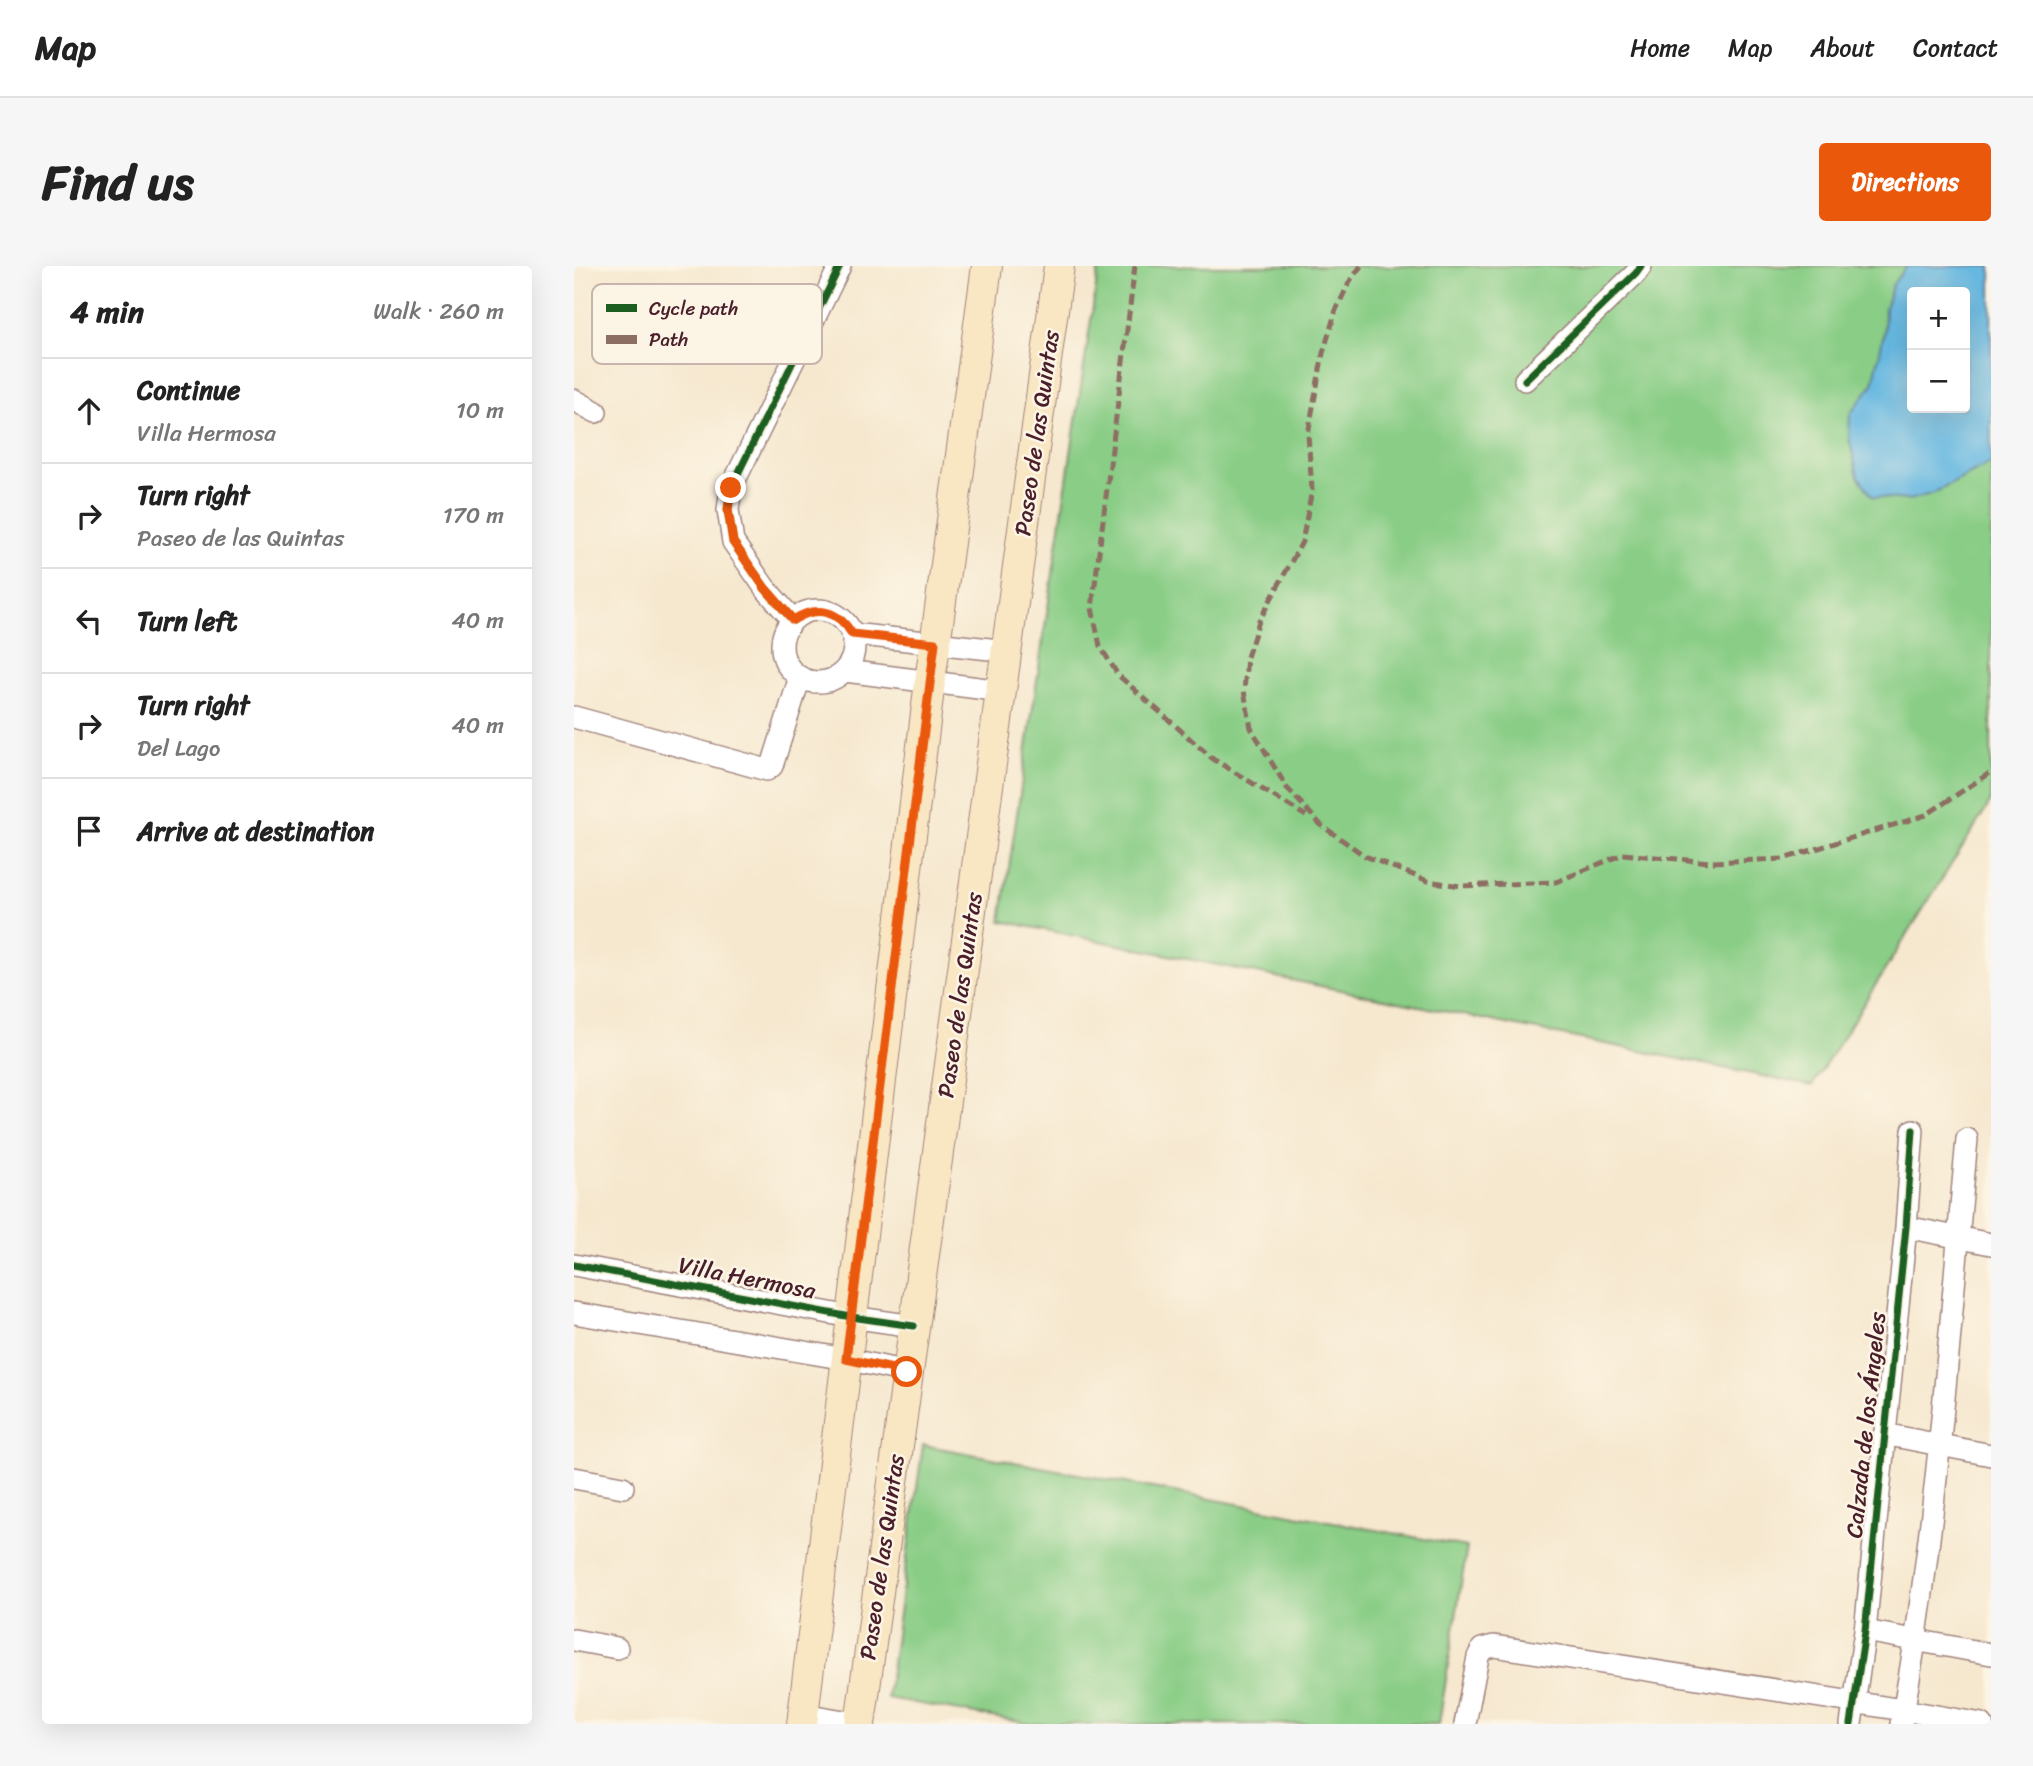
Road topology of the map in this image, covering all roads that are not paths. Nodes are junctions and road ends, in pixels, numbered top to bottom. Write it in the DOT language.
graph roads {
  1 [pos="840,266"];
  2 [pos="987,266"];
  3 [pos="1059,266"];
  4 [pos="1641,266"];
  5 [pos="822,303"];
  6 [pos="792,364"];
  7 [pos="1525,380"];
  8 [pos="574,400"];
  9 [pos="596,412"];
  10 [pos="793,620"];
  11 [pos="852,634"];
  12 [pos="935,643"];
  13 [pos="1008,651"];
  14 [pos="845,671"];
  15 [pos="800,677"];
  16 [pos="930,681"];
  17 [pos="1002,691"];
  18 [pos="574,717"];
  19 [pos="1913,1130"];
  20 [pos="1967,1139"];
  21 [pos="1906,1227"];
  22 [pos="1958,1237"];
  23 [pos="1991,1244"];
  24 [pos="574,1265"];
  25 [pos="574,1313"];
  26 [pos="851,1317"];
  27 [pos="914,1326"];
  28 [pos="846,1359"];
  29 [pos="907,1372"];
  30 [pos="1884,1434"];
  31 [pos="1939,1445"];
  32 [pos="1991,1455"];
  33 [pos="574,1478"];
  34 [pos="623,1487"];
  35 [pos="1865,1631"];
  36 [pos="574,1640"];
  37 [pos="1916,1640"];
  38 [pos="617,1648"];
  39 [pos="1991,1654"];
  40 [pos="1855,1702"];
  41 [pos="1902,1717"];
  42 [pos="803,1719"];
  43 [pos="861,1724"];
  44 [pos="1465,1724"];
  45 [pos="1851,1724"];
  46 [pos="1982,1724"];
  1 -- 5 [label="street"];
  2 -- 12 [label="main road"];
  3 -- 13 [label="main road, Paseo de las Quintas"];
  4 -- 7 [label="street"];
  6 -- 10 [label="street"];
  8 -- 9 [label="street"];
  10 -- 11 [label="street"];
  10 -- 15 [label="street"];
  11 -- 12 [label="street"];
  11 -- 14 [label="street"];
  12 -- 13 [label="street"];
  12 -- 16 [label="main road"];
  13 -- 17 [label="main road, Paseo de las Quintas"];
  14 -- 15 [label="street"];
  14 -- 16 [label="street"];
  15 -- 18 [label="street"];
  16 -- 17 [label="street"];
  16 -- 26 [label="main road"];
  17 -- 27 [label="main road, Paseo de las Quintas"];
  19 -- 21 [label="street, Calzada de los Ángeles"];
  20 -- 22 [label="street"];
  21 -- 22 [label="street"];
  21 -- 30 [label="street, Calzada de los Ángeles"];
  22 -- 23 [label="street"];
  22 -- 31 [label="street"];
  24 -- 26 [label="street, Villa Hermosa"];
  25 -- 28 [label="street"];
  26 -- 27 [label="street, Villa Hermosa"];
  26 -- 28 [label="main road"];
  27 -- 29 [label="main road, Paseo de las Quintas"];
  28 -- 29 [label="street"];
  28 -- 42 [label="main road"];
  29 -- 43 [label="main road, Paseo de las Quintas"];
  30 -- 31 [label="street"];
  30 -- 35 [label="street, Calzada de los Ángeles"];
  31 -- 32 [label="street"];
  31 -- 37 [label="street"];
  33 -- 34 [label="street"];
  35 -- 37 [label="street"];
  35 -- 40 [label="street, Calzada de los Ángeles"];
  36 -- 38 [label="street"];
  37 -- 39 [label="street"];
  37 -- 41 [label="street"];
  40 -- 41 [label="street"];
  40 -- 44 [label="street"];
  40 -- 45 [label="street, Calzada de los Ángeles"];
  41 -- 46 [label="street"];
  42 -- 43 [label="street"];
}
